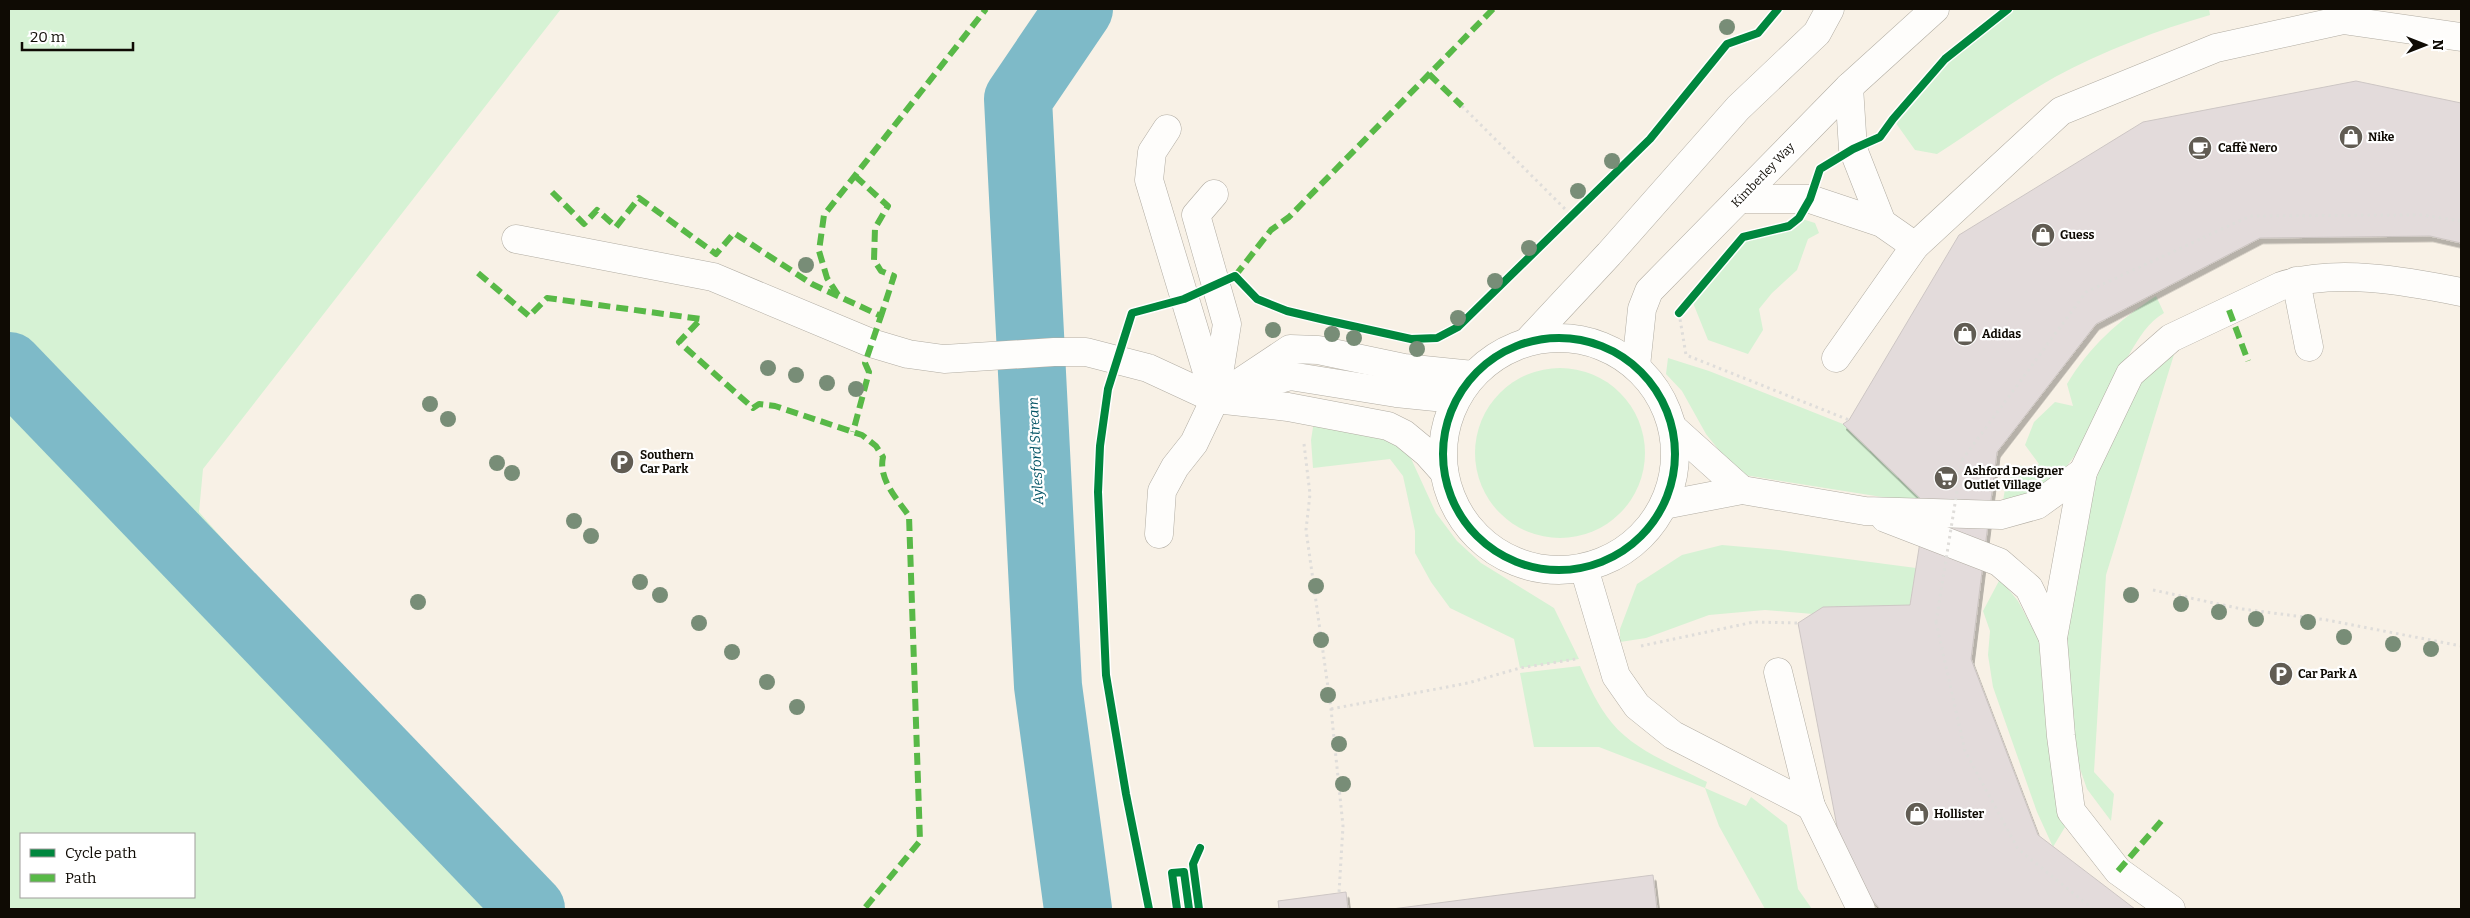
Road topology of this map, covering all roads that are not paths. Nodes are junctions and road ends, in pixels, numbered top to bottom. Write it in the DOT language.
graph roads {
  1 [pos="1830,9"];
  2 [pos="1935,9"];
  3 [pos="2461,37"];
  4 [pos="1849,87"];
  5 [pos="1167,129"];
  6 [pos="1214,194"];
  7 [pos="1739,199"];
  8 [pos="1882,223"];
  9 [pos="516,239"];
  10 [pos="1915,246"];
  11 [pos="2296,281"];
  12 [pos="2461,292"];
  13 [pos="1528,341"];
  14 [pos="2309,347"];
  15 [pos="1836,358"];
  16 [pos="1636,366"];
  17 [pos="1473,375"];
  18 [pos="1215,398"];
  19 [pos="1455,399"];
  20 [pos="1673,428"];
  21 [pos="1444,472"];
  22 [pos="2083,472"];
  23 [pos="1742,490"];
  24 [pos="1664,505"];
  25 [pos="1865,510"];
  26 [pos="1159,534"];
  27 [pos="1584,568"];
  28 [pos="2053,638"];
  29 [pos="1778,672"];
  30 [pos="1811,806"];
  31 [pos="1861,909"];
  32 [pos="2171,909"];
  1 -- 13 [label="street"];
  2 -- 4 [label="street, Kimberley Way"];
  3 -- 10 [label="street"];
  4 -- 7 [label="street, Kimberley Way"];
  4 -- 8 [label="street"];
  5 -- 18 [label="street"];
  6 -- 18 [label="street"];
  7 -- 8 [label="street"];
  7 -- 16 [label="street, Kimberley Way"];
  8 -- 10 [label="street"];
  9 -- 18 [label="street"];
  10 -- 15 [label="street"];
  11 -- 12 [label="street"];
  11 -- 14 [label="street"];
  11 -- 22 [label="street"];
  13 -- 16 [label="street"];
  13 -- 17 [label="street"];
  16 -- 20 [label="street"];
  17 -- 18 [label="street"];
  17 -- 19 [label="street"];
  18 -- 19 [label="street"];
  18 -- 21 [label="street"];
  18 -- 26 [label="street"];
  19 -- 21 [label="street"];
  20 -- 23 [label="street"];
  20 -- 24 [label="street"];
  21 -- 27 [label="street"];
  22 -- 25 [label="street"];
  22 -- 28 [label="street"];
  23 -- 24 [label="street"];
  23 -- 25 [label="street"];
  24 -- 27 [label="street"];
  25 -- 28 [label="street"];
  27 -- 30 [label="street"];
  28 -- 32 [label="street"];
  29 -- 30 [label="street"];
  30 -- 31 [label="street"];
}
